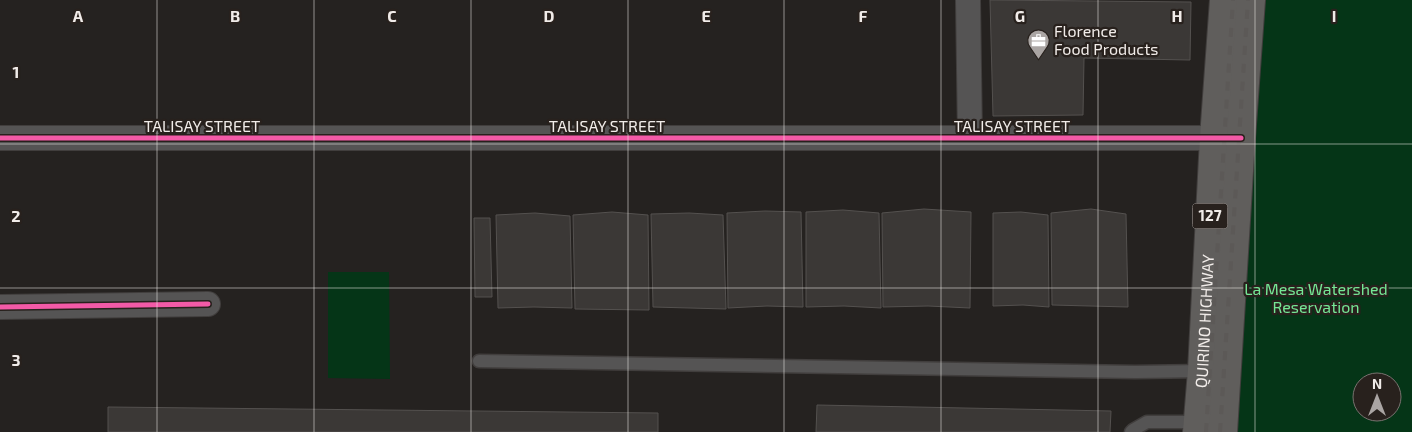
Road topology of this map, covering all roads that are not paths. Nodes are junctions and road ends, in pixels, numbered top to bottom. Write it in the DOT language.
graph roads {
  1 [pos="968,0"];
  2 [pos="1224,0"];
  3 [pos="1251,0"];
  4 [pos="0,138"];
  5 [pos="970,138"];
  6 [pos="1214,138"];
  7 [pos="1241,138"];
  8 [pos="208,304"];
  9 [pos="0,307"];
  10 [pos="479,361"];
  11 [pos="1215,372"];
  12 [pos="1211,427"];
  13 [pos="1131,432"];
  1 -- 5 [label="street"];
  2 -- 6 [label="main road, QUIRINO HIGHWAY / 127"];
  3 -- 7 [label="main road, QUIRINO HIGHWAY / 127"];
  4 -- 5 [label="street, TALISAY STREET"];
  5 -- 6 [label="street, TALISAY STREET"];
  6 -- 7 [label="street, TALISAY STREET"];
  6 -- 11 [label="main road, QUIRINO HIGHWAY / 127"];
  7 -- 11 [label="main road, QUIRINO HIGHWAY / 127"];
  8 -- 9 [label="street"];
  10 -- 11 [label="lane"];
  11 -- 12 [label="main road, QUIRINO HIGHWAY / 127"];
  12 -- 13 [label="lane"];
}
